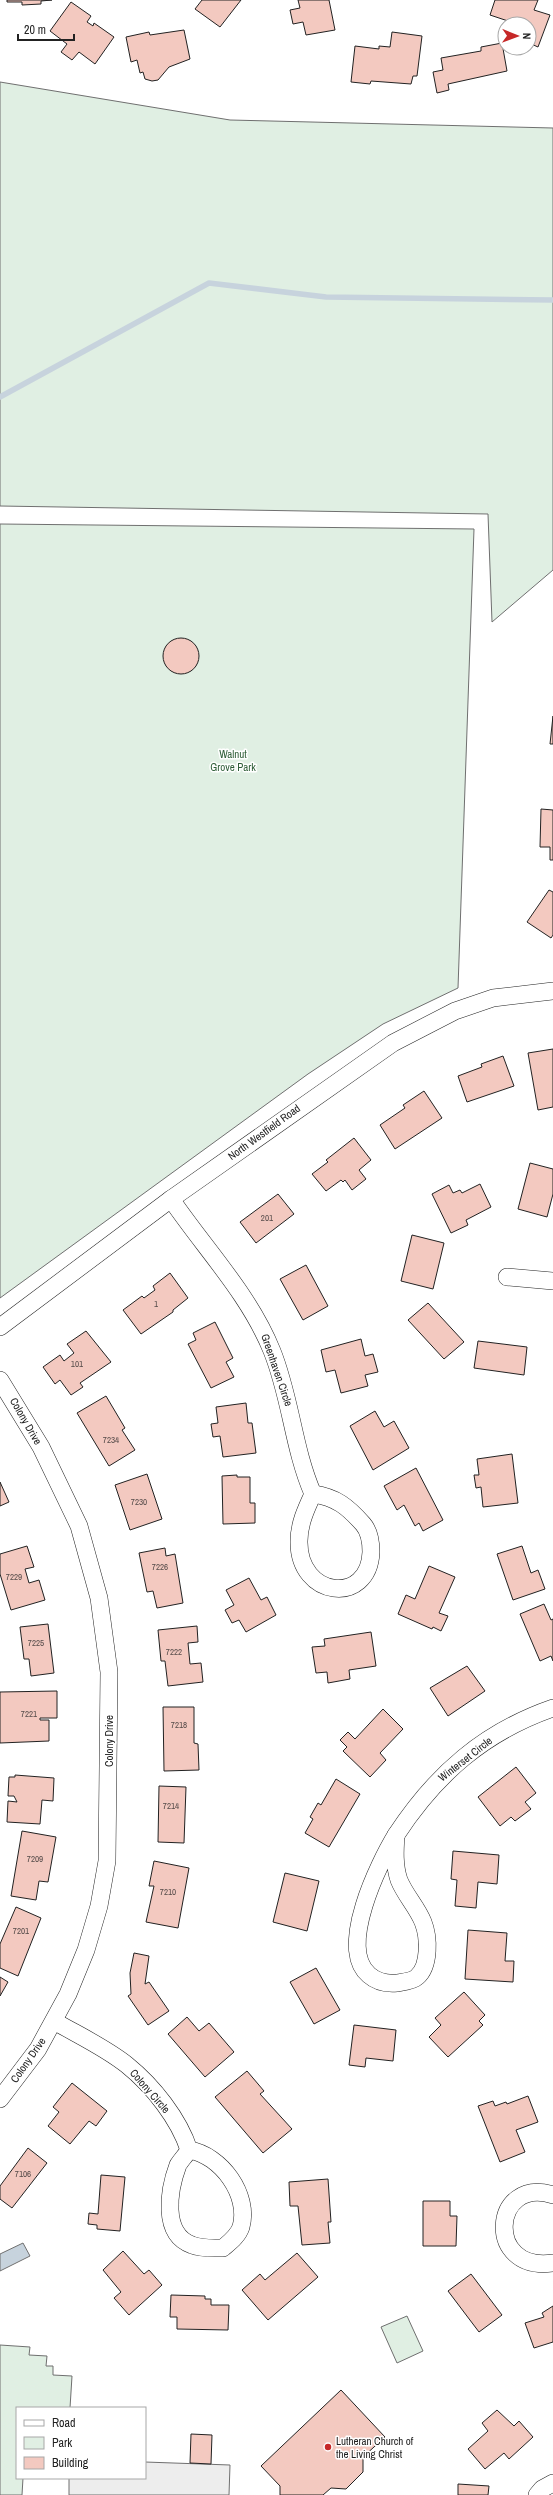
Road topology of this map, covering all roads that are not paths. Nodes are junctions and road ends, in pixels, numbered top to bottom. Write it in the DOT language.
graph roads {
  1 [pos="553,991"];
  2 [pos="171,1199"];
  3 [pos="507,1277"];
  4 [pos="553,1281"];
  5 [pos="0,1326"];
  6 [pos="0,1380"];
  7 [pos="313,1494"];
  8 [pos="553,1708"];
  9 [pos="396,1835"];
  10 [pos="54,2021"];
  11 [pos="0,2099"];
  12 [pos="189,2150"];
  13 [pos="553,2195"];
  14 [pos="553,2263"];
  15 [pos="553,2483"];
  16 [pos="537,2495"];
  1 -- 2 [label="street, North Westfield Road"];
  2 -- 5 [label="street, North Westfield Road"];
  2 -- 7 [label="street, Greenhaven Circle"];
  3 -- 4 [label="street"];
  6 -- 10 [label="street, Colony Drive"];
  7 -- 7 [label="street"];
  8 -- 9 [label="street, Winterset Circle"];
  9 -- 9 [label="street, Winterset Circle"];
  10 -- 11 [label="street, Colony Drive"];
  10 -- 12 [label="street, Colony Circle"];
  12 -- 12 [label="street"];
  13 -- 14 [label="street"];
  15 -- 16 [label="street"];
}
